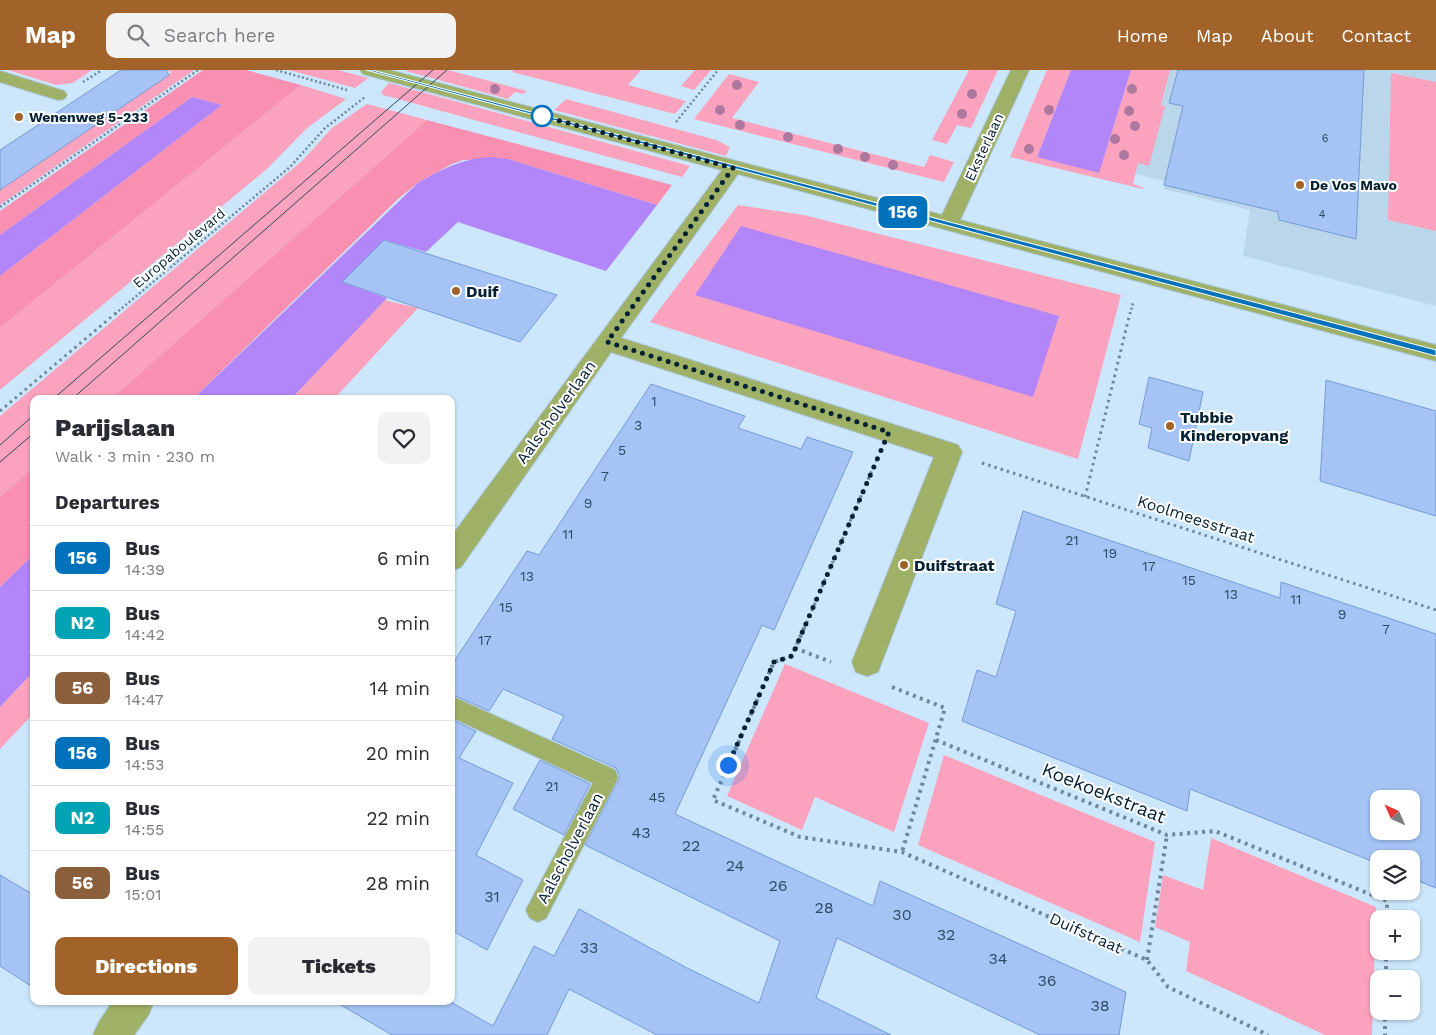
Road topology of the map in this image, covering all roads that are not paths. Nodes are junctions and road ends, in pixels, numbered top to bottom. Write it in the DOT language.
graph roads {
  1 [pos="369,70"];
  2 [pos="1020,70"];
  3 [pos="0,76"];
  4 [pos="58,95"];
  5 [pos="733,168"];
  6 [pos="948,224"];
  7 [pos="607,342"];
  8 [pos="1436,353"];
  9 [pos="455,554"];
  10 [pos="868,662"];
  11 [pos="455,708"];
  12 [pos="538,910"];
  13 [pos="133,1005"];
  14 [pos="112,1035"];
  1 -- 5 [label="street"];
  2 -- 6 [label="street, Eksterlaan"];
  3 -- 4 [label="street"];
  5 -- 6 [label="street"];
  5 -- 7 [label="street, Aalscholverlaan"];
  6 -- 8 [label="street"];
  7 -- 9 [label="street, Aalscholverlaan"];
  7 -- 10 [label="street"];
  11 -- 12 [label="lane, Aalscholverlaan"];
  13 -- 14 [label="street"];
}
